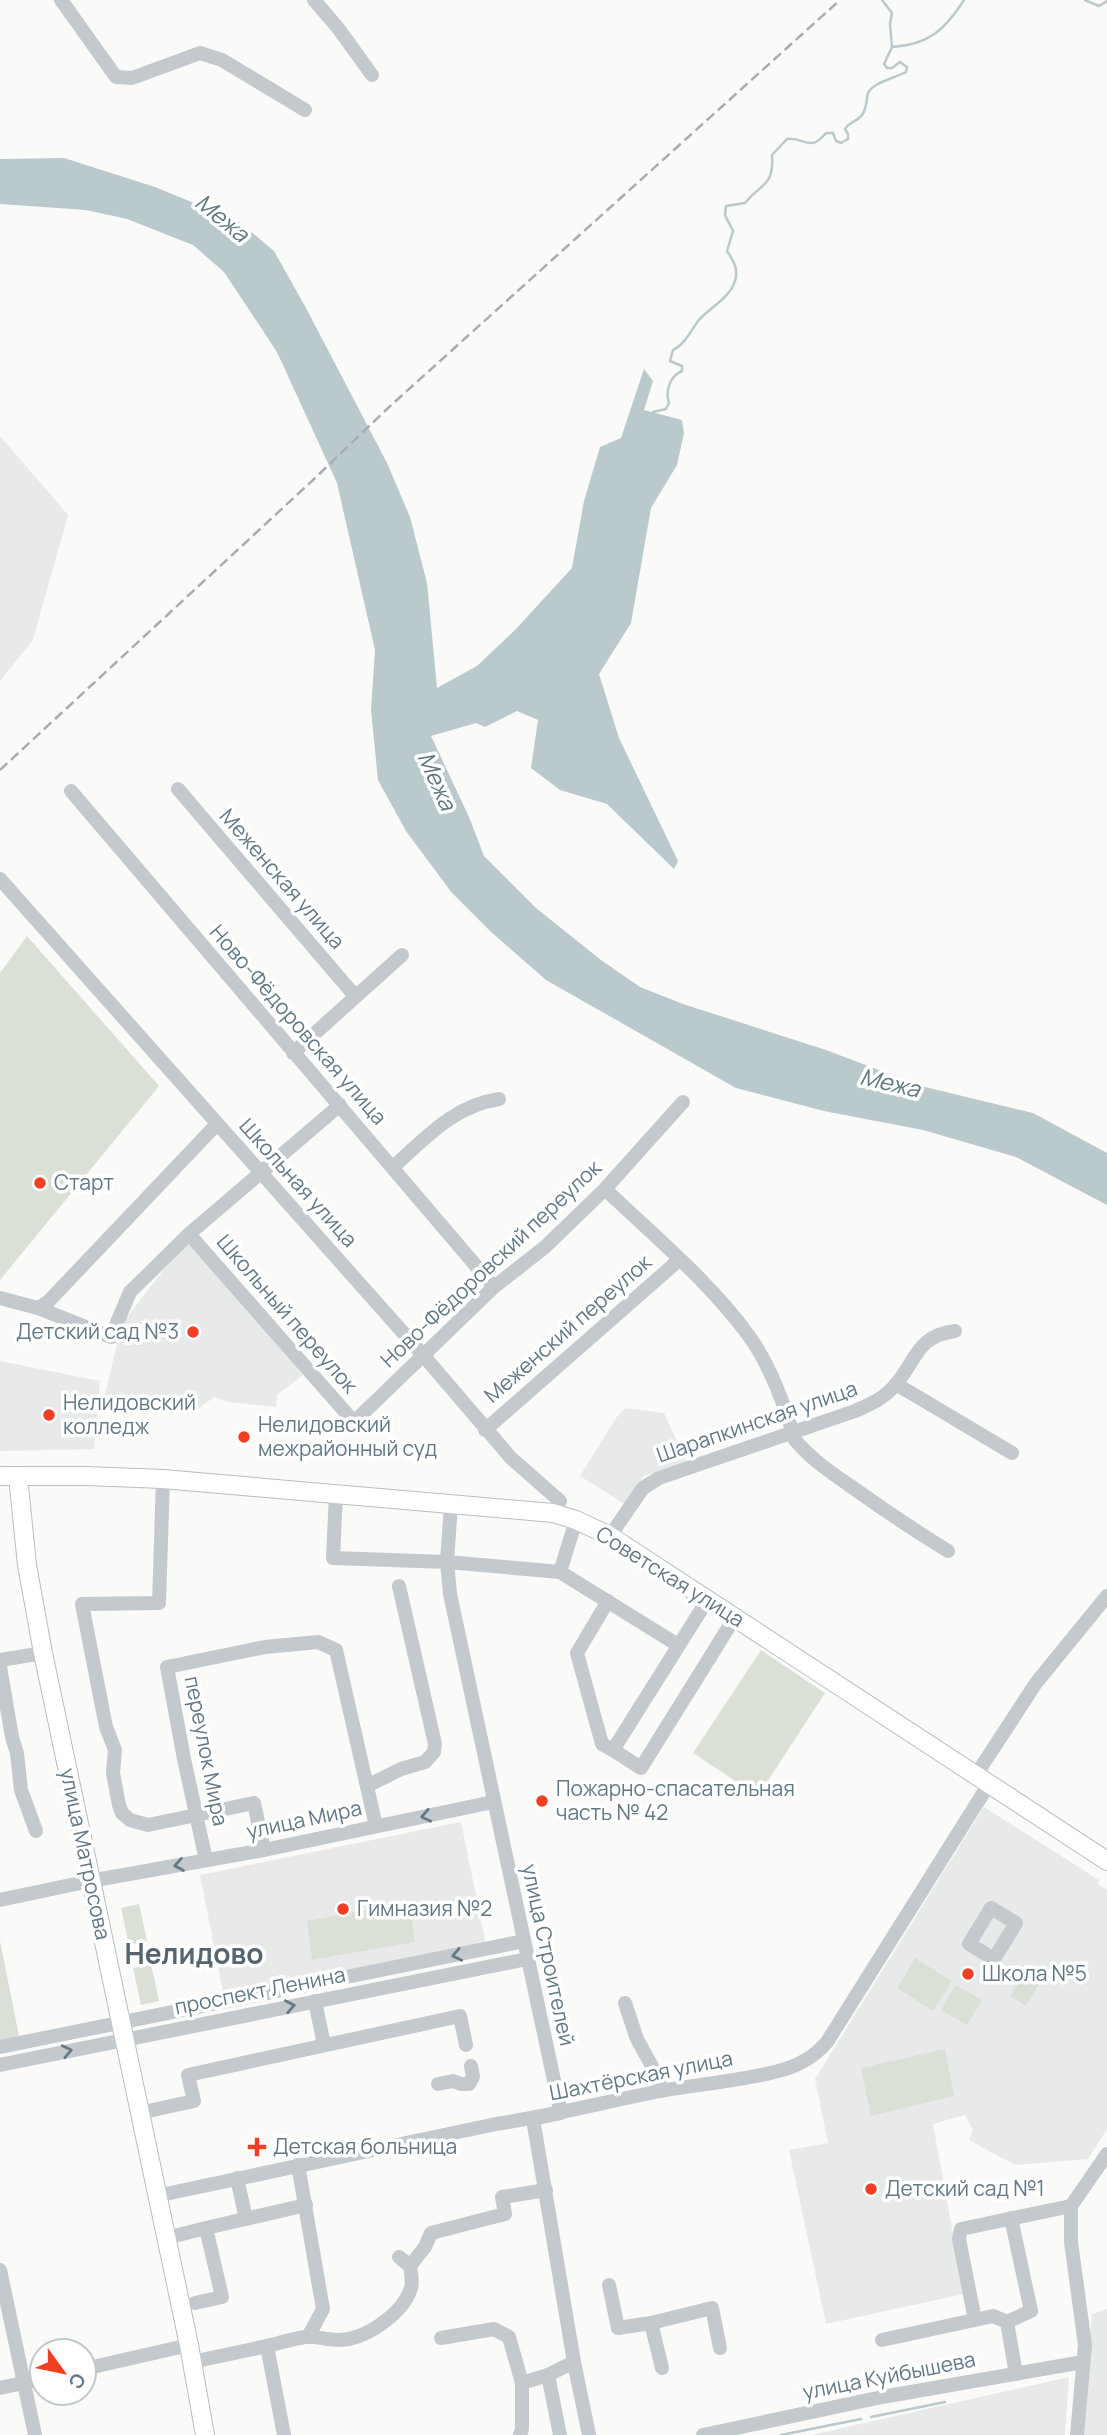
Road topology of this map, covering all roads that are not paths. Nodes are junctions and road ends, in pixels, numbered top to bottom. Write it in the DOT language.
graph roads {
  1 [pos="61,0"];
  2 [pos="313,0"];
  3 [pos="372,75"];
  4 [pos="305,110"];
  5 [pos="178,789"];
  6 [pos="71,791"];
  7 [pos="0,879"];
  8 [pos="401,955"];
  9 [pos="355,996"];
  10 [pos="293,1053"];
  11 [pos="499,1099"];
  12 [pos="683,1102"];
  13 [pos="340,1105"];
  14 [pos="217,1124"];
  15 [pos="393,1167"];
  16 [pos="262,1174"];
  17 [pos="605,1189"];
  18 [pos="189,1234"];
  19 [pos="679,1260"];
  20 [pos="495,1287"];
  21 [pos="0,1298"];
  22 [pos="38,1308"];
  23 [pos="955,1332"];
  24 [pos="423,1355"];
  25 [pos="896,1384"];
  26 [pos="354,1422"];
  27 [pos="485,1430"];
  28 [pos="793,1432"];
  29 [pos="1012,1453"];
  30 [pos="9,1476"];
  31 [pos="163,1479"];
  32 [pos="335,1494"];
  33 [pos="451,1504"];
  34 [pos="553,1513"];
  35 [pos="576,1520"];
  36 [pos="610,1536"];
  37 [pos="948,1551"];
  38 [pos="447,1562"];
  39 [pos="560,1572"];
  40 [pos="400,1586"];
  41 [pos="1107,1596"];
  42 [pos="708,1599"];
  43 [pos="608,1601"];
  44 [pos="735,1617"];
  45 [pos="678,1645"];
  46 [pos="43,1653"];
  47 [pos="0,1660"];
  48 [pos="0,1667"];
  49 [pos="613,1751"];
  50 [pos="983,1779"];
  51 [pos="367,1786"];
  52 [pos="493,1802"];
  53 [pos="198,1815"];
  54 [pos="376,1826"];
  55 [pos="36,1831"];
  56 [pos="264,1850"];
  57 [pos="206,1860"];
  58 [pos="1107,1860"];
  59 [pos="90,1881"];
  60 [pos="1,1898"];
  61 [pos="524,1941"];
  62 [pos="527,1959"];
  63 [pos="315,2001"];
  64 [pos="625,2003"];
  65 [pos="122,2031"];
  66 [pos="466,2045"];
  67 [pos="324,2046"];
  68 [pos="0,2048"];
  69 [pos="0,2065"];
  70 [pos="471,2066"];
  71 [pos="438,2084"];
  72 [pos="660,2091"];
  73 [pos="139,2113"];
  74 [pos="561,2113"];
  75 [pos="533,2119"];
  76 [pos="1107,2154"];
  77 [pos="298,2165"];
  78 [pos="237,2178"];
  79 [pos="546,2190"];
  80 [pos="156,2196"];
  81 [pos="306,2205"];
  82 [pos="1071,2206"];
  83 [pos="1011,2218"];
  84 [pos="246,2219"];
  85 [pos="206,2228"];
  86 [pos="166,2238"];
  87 [pos="0,2270"];
  88 [pos="608,2285"];
  89 [pos="195,2303"];
  90 [pos="975,2320"];
  91 [pos="1007,2322"];
  92 [pos="651,2323"];
  93 [pos="308,2337"];
  94 [pos="441,2338"];
  95 [pos="882,2340"];
  96 [pos="267,2346"];
  97 [pos="720,2347"];
  98 [pos="190,2354"];
  99 [pos="574,2362"];
  100 [pos="1083,2362"];
  101 [pos="98,2367"];
  102 [pos="662,2368"];
  103 [pos="1016,2374"];
  104 [pos="548,2375"];
  105 [pos="28,2382"];
  106 [pos="25,2383"];
  107 [pos="522,2383"];
  108 [pos="0,2388"];
  109 [pos="765,2428"];
  110 [pos="35,2435"];
  111 [pos="205,2435"];
  112 [pos="284,2435"];
  113 [pos="520,2435"];
  114 [pos="560,2435"];
  115 [pos="589,2435"];
  116 [pos="703,2435"];
  117 [pos="1077,2435"];
  1 -- 4 [label="street"];
  2 -- 3 [label="street"];
  5 -- 9 [label="street, Меженская улица"];
  6 -- 10 [label="street, Ново-Фёдоровская улица"];
  7 -- 14 [label="street, Школьная улица"];
  8 -- 9 [label="street"];
  9 -- 10 [label="street"];
  10 -- 13 [label="street, Ново-Фёдоровская улица"];
  11 -- 15 [label="street"];
  12 -- 17 [label="street, Ново-Фёдоровский переулок"];
  13 -- 15 [label="street, Ново-Фёдоровская улица"];
  13 -- 16 [label="street, Школьный переулок"];
  14 -- 16 [label="street, Школьная улица"];
  14 -- 22 [label="street"];
  15 -- 20 [label="street, Ново-Фёдоровская улица"];
  16 -- 18 [label="street, Школьный переулок"];
  16 -- 24 [label="street, Школьная улица"];
  17 -- 19 [label="street"];
  17 -- 20 [label="street, Ново-Фёдоровский переулок"];
  18 -- 22 [label="street, Школьный переулок"];
  18 -- 26 [label="street, Школьный переулок"];
  19 -- 27 [label="street, Меженский переулок"];
  19 -- 28 [label="street"];
  20 -- 24 [label="street, Ново-Фёдоровский переулок"];
  21 -- 22 [label="street"];
  23 -- 25 [label="street, Шарапкинская улица"];
  24 -- 26 [label="street, Ново-Фёдоровский переулок"];
  24 -- 27 [label="street, Школьная улица"];
  25 -- 28 [label="street, Шарапкинская улица"];
  25 -- 29 [label="street"];
  27 -- 34 [label="street, Школьная улица"];
  28 -- 36 [label="street, Шарапкинская улица"];
  28 -- 37 [label="street"];
  30 -- 31 [label="main road, Советская улица"];
  30 -- 46 [label="main road, улица Матросова"];
  31 -- 32 [label="main road, Советская улица"];
  31 -- 53 [label="street"];
  32 -- 33 [label="main road, Советская улица"];
  32 -- 38 [label="street"];
  33 -- 34 [label="main road, Советская улица"];
  33 -- 38 [label="street, улица Строителей"];
  34 -- 35 [label="main road, Советская улица"];
  35 -- 36 [label="main road, Советская улица"];
  35 -- 39 [label="street"];
  36 -- 42 [label="main road, Советская улица"];
  38 -- 39 [label="street"];
  38 -- 52 [label="street, улица Строителей"];
  39 -- 43 [label="street"];
  40 -- 51 [label="street"];
  41 -- 50 [label="street, Шахтёрская улица"];
  42 -- 44 [label="main road, Советская улица"];
  42 -- 45 [label="street"];
  43 -- 45 [label="street"];
  43 -- 49 [label="street"];
  44 -- 49 [label="street"];
  44 -- 50 [label="main road, Советская улица"];
  45 -- 49 [label="street"];
  46 -- 47 [label="street"];
  46 -- 59 [label="main road, улица Матросова"];
  48 -- 55 [label="street"];
  50 -- 58 [label="main road, Советская улица"];
  50 -- 72 [label="street, Шахтёрская улица"];
  51 -- 53 [label="street, переулок Мира"];
  51 -- 54 [label="street, переулок Мира"];
  52 -- 54 [label="street, улица Мира, one-way"];
  52 -- 61 [label="street, улица Строителей"];
  53 -- 56 [label="street"];
  53 -- 57 [label="street, переулок Мира"];
  54 -- 56 [label="street, улица Мира"];
  56 -- 57 [label="street, улица Мира"];
  57 -- 59 [label="street, улица Мира, one-way"];
  59 -- 60 [label="street, улица Мира"];
  59 -- 65 [label="main road, улица Матросова"];
  61 -- 62 [label="street, улица Строителей"];
  61 -- 65 [label="street, проспект Ленина, one-way"];
  62 -- 63 [label="street, проспект Ленина"];
  62 -- 74 [label="street, улица Строителей"];
  65 -- 63 [label="street, проспект Ленина, one-way"];
  63 -- 67 [label="street"];
  64 -- 72 [label="street"];
  65 -- 68 [label="street, проспект Ленина"];
  69 -- 65 [label="street, проспект Ленина, one-way"];
  65 -- 73 [label="main road, улица Матросова"];
  66 -- 67 [label="street"];
  67 -- 73 [label="street"];
  70 -- 71 [label="street"];
  72 -- 74 [label="street, Шахтёрская улица"];
  73 -- 80 [label="main road, улица Матросова"];
  74 -- 75 [label="street"];
  75 -- 77 [label="street, Шахтёрская улица"];
  75 -- 79 [label="street"];
  76 -- 82 [label="street"];
  77 -- 78 [label="street, Шахтёрская улица"];
  77 -- 81 [label="street"];
  78 -- 80 [label="street, Шахтёрская улица"];
  78 -- 84 [label="street"];
  79 -- 93 [label="street"];
  79 -- 99 [label="street"];
  80 -- 86 [label="main road, улица Матросова"];
  81 -- 84 [label="street"];
  81 -- 93 [label="street"];
  82 -- 83 [label="street"];
  82 -- 100 [label="street"];
  83 -- 90 [label="street"];
  83 -- 91 [label="street"];
  84 -- 85 [label="street"];
  85 -- 86 [label="street"];
  85 -- 89 [label="street"];
  86 -- 98 [label="main road, улица Матросова"];
  87 -- 106 [label="street"];
  88 -- 92 [label="street"];
  90 -- 91 [label="street"];
  90 -- 95 [label="street"];
  91 -- 103 [label="street"];
  92 -- 97 [label="street"];
  92 -- 102 [label="street"];
  93 -- 96 [label="street"];
  94 -- 107 [label="street"];
  96 -- 98 [label="street"];
  96 -- 112 [label="street"];
  98 -- 101 [label="street"];
  98 -- 111 [label="main road, улица Матросова"];
  99 -- 104 [label="street"];
  99 -- 115 [label="street"];
  100 -- 103 [label="street, улица Куйбышева"];
  100 -- 117 [label="street"];
  103 -- 109 [label="street, улица Куйбышева"];
  104 -- 107 [label="street"];
  104 -- 114 [label="street"];
  105 -- 106 [label="street"];
  106 -- 108 [label="street"];
  106 -- 110 [label="street"];
  107 -- 113 [label="street"];
  109 -- 116 [label="street, улица Куйбышева"];
}
